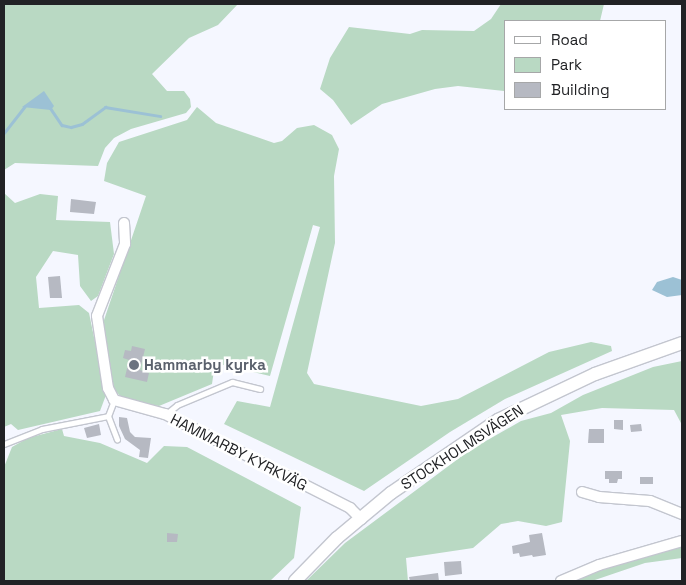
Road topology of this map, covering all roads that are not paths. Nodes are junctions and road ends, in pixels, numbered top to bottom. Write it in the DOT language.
graph roads {
  1 [pos="124,223"];
  2 [pos="682,343"];
  3 [pos="260,389"];
  4 [pos="114,400"];
  5 [pos="165,414"];
  6 [pos="108,416"];
  7 [pos="117,439"];
  8 [pos="4,444"];
  9 [pos="582,492"];
  10 [pos="682,514"];
  11 [pos="361,518"];
  12 [pos="682,541"];
  13 [pos="295,581"];
  14 [pos="561,581"];
  1 -- 4 [label="street"];
  2 -- 11 [label="street, STOCKHOLMSVÄGEN"];
  3 -- 5 [label="lane"];
  4 -- 5 [label="street, HAMMARBY KYRKVÄG"];
  4 -- 6 [label="lane"];
  5 -- 11 [label="street, HAMMARBY KYRKVÄG"];
  6 -- 7 [label="lane"];
  6 -- 8 [label="lane"];
  9 -- 10 [label="street"];
  11 -- 13 [label="street, STOCKHOLMSVÄGEN"];
  12 -- 14 [label="street"];
}
